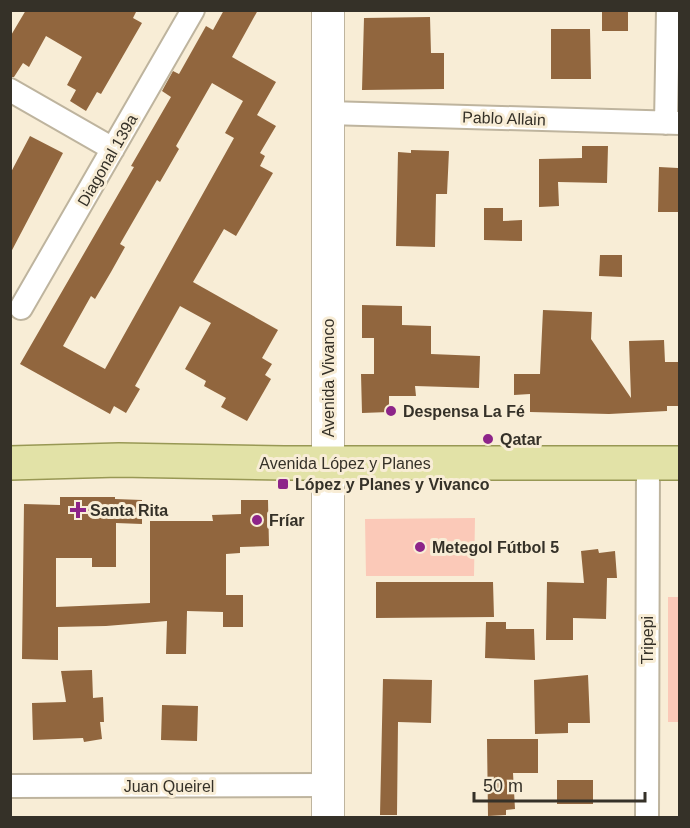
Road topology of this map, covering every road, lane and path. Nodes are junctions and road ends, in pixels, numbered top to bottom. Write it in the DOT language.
graph roads {
  1 [pos="193,10"];
  2 [pos="328,10"];
  3 [pos="668,10"];
  4 [pos="10,90"];
  5 [pos="328,112"];
  6 [pos="673,123"];
  7 [pos="113,149"];
  8 [pos="21,308"];
  9 [pos="10,463"];
  10 [pos="328,463"];
  11 [pos="648,463"];
  12 [pos="680,463"];
  13 [pos="328,785"];
  14 [pos="10,786"];
  15 [pos="328,818"];
  16 [pos="647,818"];
  1 -- 7 [label="street, Diagonal 139a"];
  2 -- 5 [label="main road, Avenida Vivanco"];
  3 -- 6 [label="street"];
  4 -- 7 [label="street"];
  5 -- 6 [label="street, Pablo Allain"];
  5 -- 10 [label="main road, Avenida Vivanco"];
  7 -- 8 [label="street, Diagonal 139a"];
  9 -- 10 [label="main road, Avenida López y Planes"];
  10 -- 11 [label="main road, Avenida López y Planes"];
  10 -- 13 [label="main road, Avenida Vivanco"];
  11 -- 12 [label="main road, Avenida López y Planes"];
  11 -- 16 [label="street, Tripepi"];
  13 -- 14 [label="street, Juan Queirel"];
  13 -- 15 [label="main road, Avenida Vivanco"];
}
